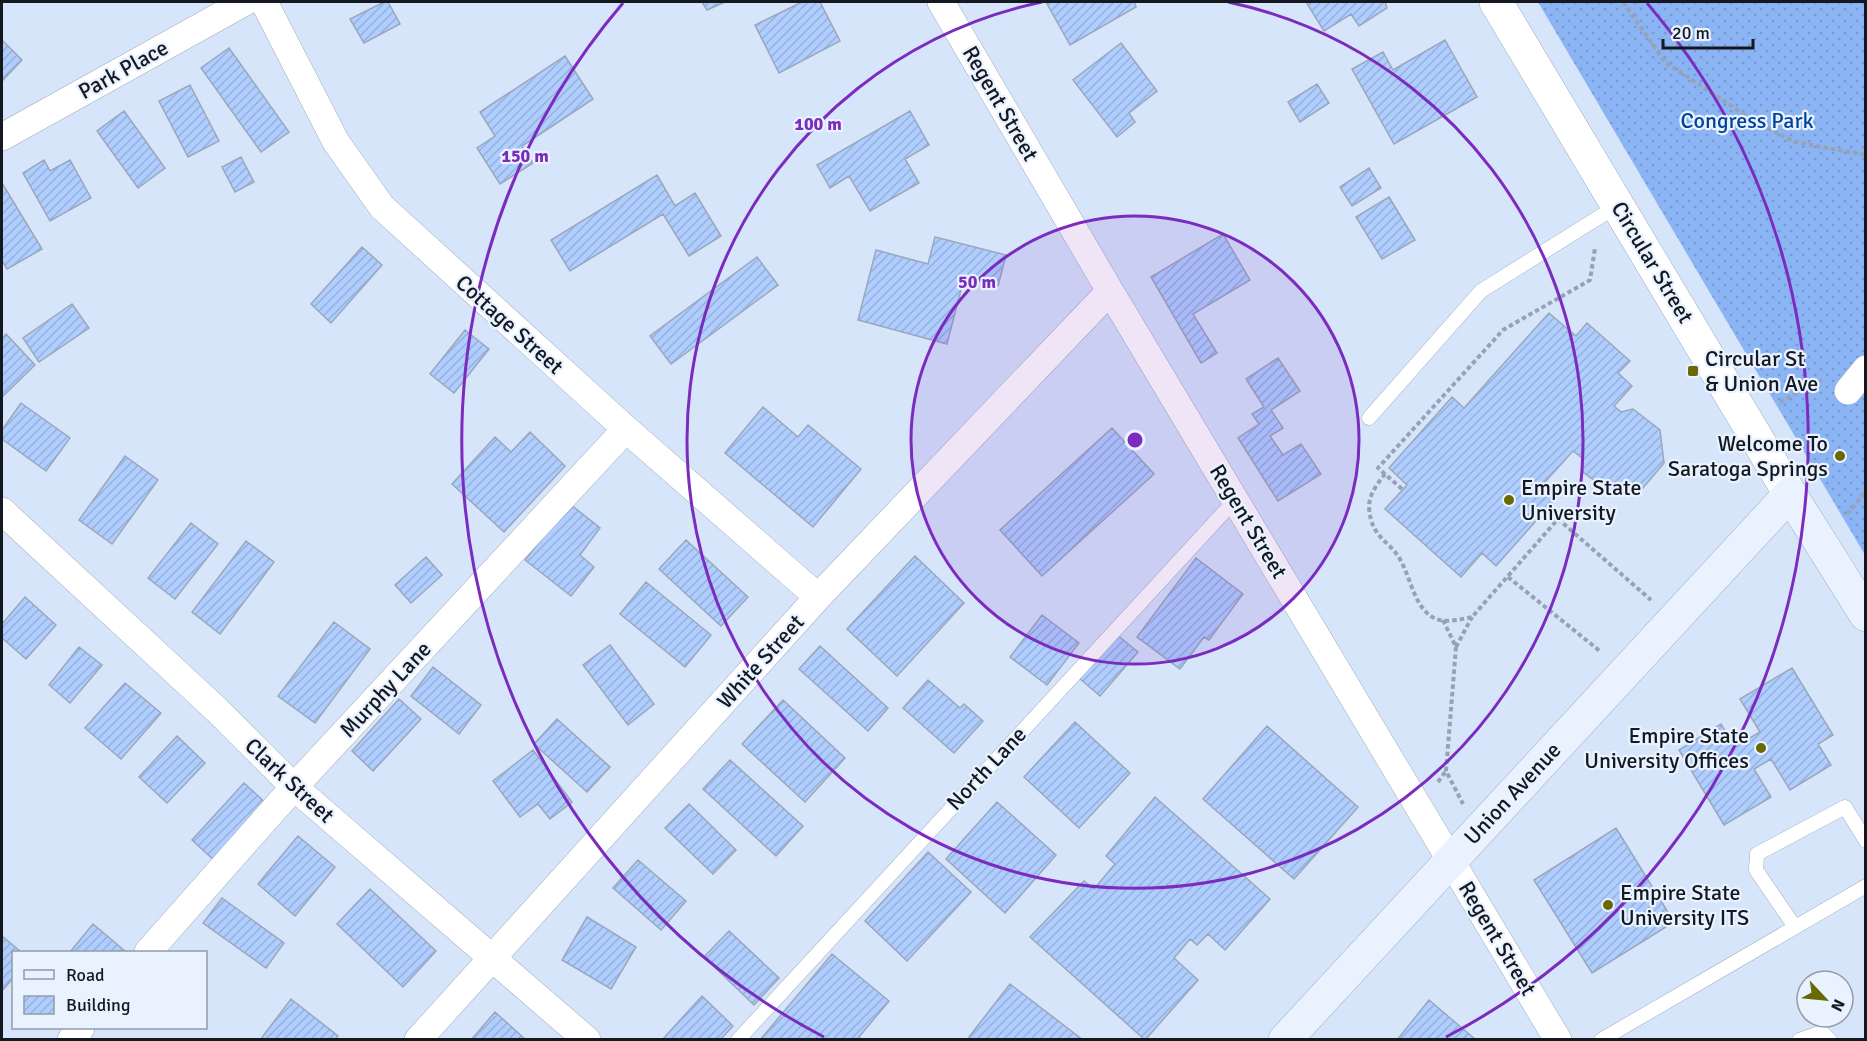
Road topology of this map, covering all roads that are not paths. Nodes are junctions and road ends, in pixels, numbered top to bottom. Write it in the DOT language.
graph roads {
  1 [pos="245,2"];
  2 [pos="264,2"];
  3 [pos="941,2"];
  4 [pos="1496,2"];
  5 [pos="2,137"];
  6 [pos="1625,214"];
  7 [pos="1110,291"];
  8 [pos="1866,369"];
  9 [pos="1848,391"];
  10 [pos="1369,418"];
  11 [pos="626,429"];
  12 [pos="1790,494"];
  13 [pos="1236,499"];
  14 [pos="2,511"];
  15 [pos="818,597"];
  16 [pos="1866,615"];
  17 [pos="294,787"];
  18 [pos="1866,841"];
  19 [pos="1450,859"];
  20 [pos="1866,886"];
  21 [pos="1795,927"];
  22 [pos="149,951"];
  23 [pos="493,957"];
  24 [pos="418,1040"];
  25 [pos="587,1040"];
  26 [pos="738,1040"];
  27 [pos="1285,1040"];
  28 [pos="1558,1040"];
  29 [pos="1601,1040"];
  30 [pos="1799,1040"];
  31 [pos="1830,1040"];
  1 -- 5 [label="street, Park Place"];
  2 -- 11 [label="street, Cottage Street"];
  3 -- 7 [label="street, Regent Street"];
  4 -- 6 [label="street, Circular Street"];
  6 -- 10 [label="lane"];
  6 -- 12 [label="street, Circular Street"];
  7 -- 13 [label="street, Regent Street"];
  7 -- 15 [label="street, White Street"];
  8 -- 9 [label="street"];
  11 -- 15 [label="street, Cottage Street"];
  11 -- 17 [label="street, Murphy Lane"];
  12 -- 16 [label="main road, Circular Street"];
  12 -- 19 [label="main road, Union Avenue"];
  13 -- 19 [label="street, Regent Street"];
  13 -- 26 [label="lane, North Lane"];
  14 -- 17 [label="street, Clark Street"];
  15 -- 23 [label="street, White Street"];
  17 -- 22 [label="street, Murphy Lane"];
  17 -- 23 [label="street, Clark Street"];
  18 -- 21 [label="lane"];
  19 -- 27 [label="main road, Union Avenue"];
  19 -- 28 [label="street, Regent Street"];
  20 -- 21 [label="lane"];
  21 -- 29 [label="lane"];
  23 -- 24 [label="street, White Street"];
  23 -- 25 [label="street, Clark Street"];
  30 -- 31 [label="lane"];
}
